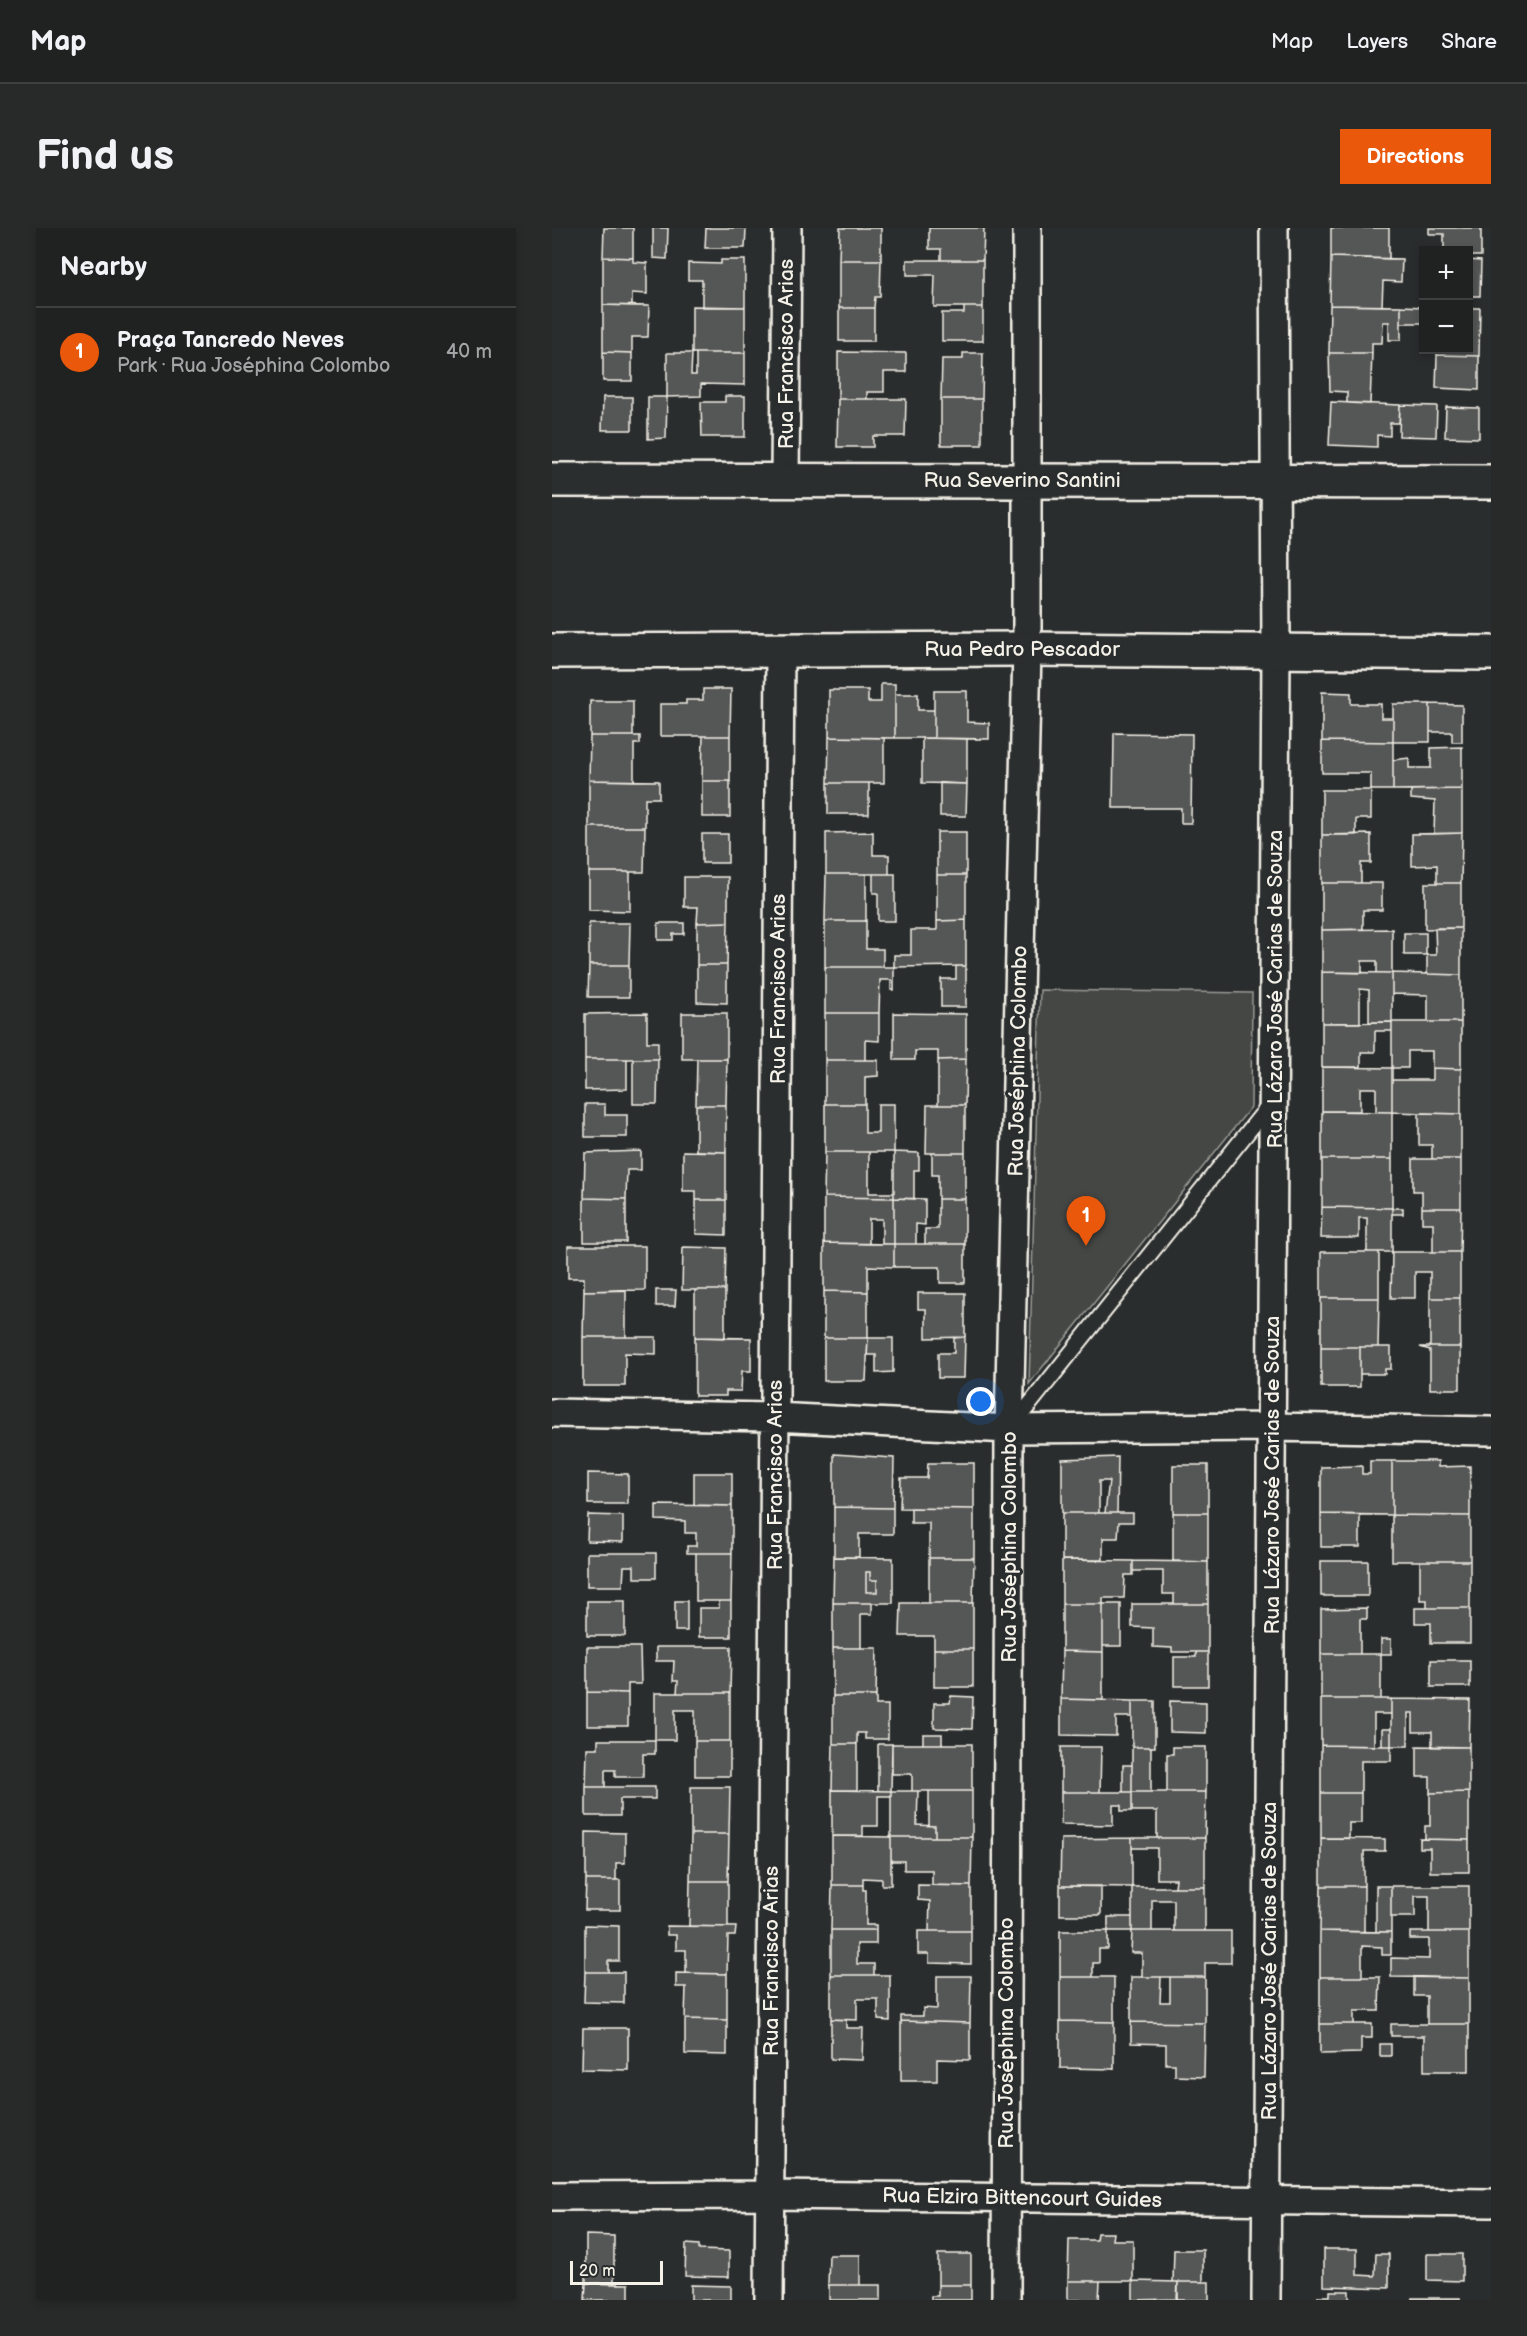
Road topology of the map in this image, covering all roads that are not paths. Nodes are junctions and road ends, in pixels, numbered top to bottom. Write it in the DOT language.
graph roads {
  1 [pos="787,228"];
  2 [pos="1028,228"];
  3 [pos="1274,228"];
  4 [pos="552,480"];
  5 [pos="785,480"];
  6 [pos="1028,481"];
  7 [pos="1274,481"];
  8 [pos="1491,482"];
  9 [pos="1027,649"];
  10 [pos="780,650"];
  11 [pos="1276,650"];
  12 [pos="552,651"];
  13 [pos="1491,652"];
  14 [pos="1274,1099"];
  15 [pos="552,1413"];
  16 [pos="775,1417"];
  17 [pos="1272,1427"];
  18 [pos="1010,1429"];
  19 [pos="1491,1431"];
  20 [pos="770,2195"];
  21 [pos="552,2196"];
  22 [pos="1006,2198"];
  23 [pos="1267,2200"];
  24 [pos="1491,2203"];
  25 [pos="769,2300"];
  26 [pos="1006,2300"];
  27 [pos="1266,2300"];
  1 -- 5 [label="street, Rua Francisco Arias"];
  2 -- 6 [label="street"];
  3 -- 7 [label="street"];
  4 -- 5 [label="street, Rua Severino Santini"];
  5 -- 6 [label="street, Rua Severino Santini"];
  6 -- 7 [label="street, Rua Severino Santini"];
  6 -- 9 [label="street, Rua Joséphina Colombo"];
  7 -- 8 [label="street, Rua Severino Santini"];
  7 -- 11 [label="street, Rua Lázaro José Carias de Souza"];
  9 -- 10 [label="street, Rua Pedro Pescador"];
  9 -- 11 [label="street, Rua Pedro Pescador"];
  9 -- 18 [label="street, Rua Joséphina Colombo"];
  10 -- 12 [label="street, Rua Pedro Pescador"];
  10 -- 16 [label="street, Rua Francisco Arias"];
  11 -- 13 [label="street, Rua Pedro Pescador"];
  11 -- 14 [label="street, Rua Lázaro José Carias de Souza"];
  14 -- 17 [label="street, Rua Lázaro José Carias de Souza"];
  14 -- 18 [label="lane"];
  15 -- 16 [label="street"];
  16 -- 18 [label="street"];
  16 -- 20 [label="street, Rua Francisco Arias"];
  17 -- 18 [label="street"];
  17 -- 19 [label="street"];
  17 -- 23 [label="street, Rua Lázaro José Carias de Souza"];
  18 -- 22 [label="street, Rua Joséphina Colombo"];
  20 -- 21 [label="street, Rua Elzira Bittencourt Guides"];
  20 -- 22 [label="street, Rua Elzira Bittencourt Guides"];
  20 -- 25 [label="street, Rua Francisco Arias"];
  22 -- 23 [label="street, Rua Elzira Bittencourt Guides"];
  22 -- 26 [label="street, Rua Joséphina Colombo"];
  23 -- 24 [label="street, Rua Elzira Bittencourt Guides"];
  23 -- 27 [label="street, Rua Lázaro José Carias de Souza"];
}
